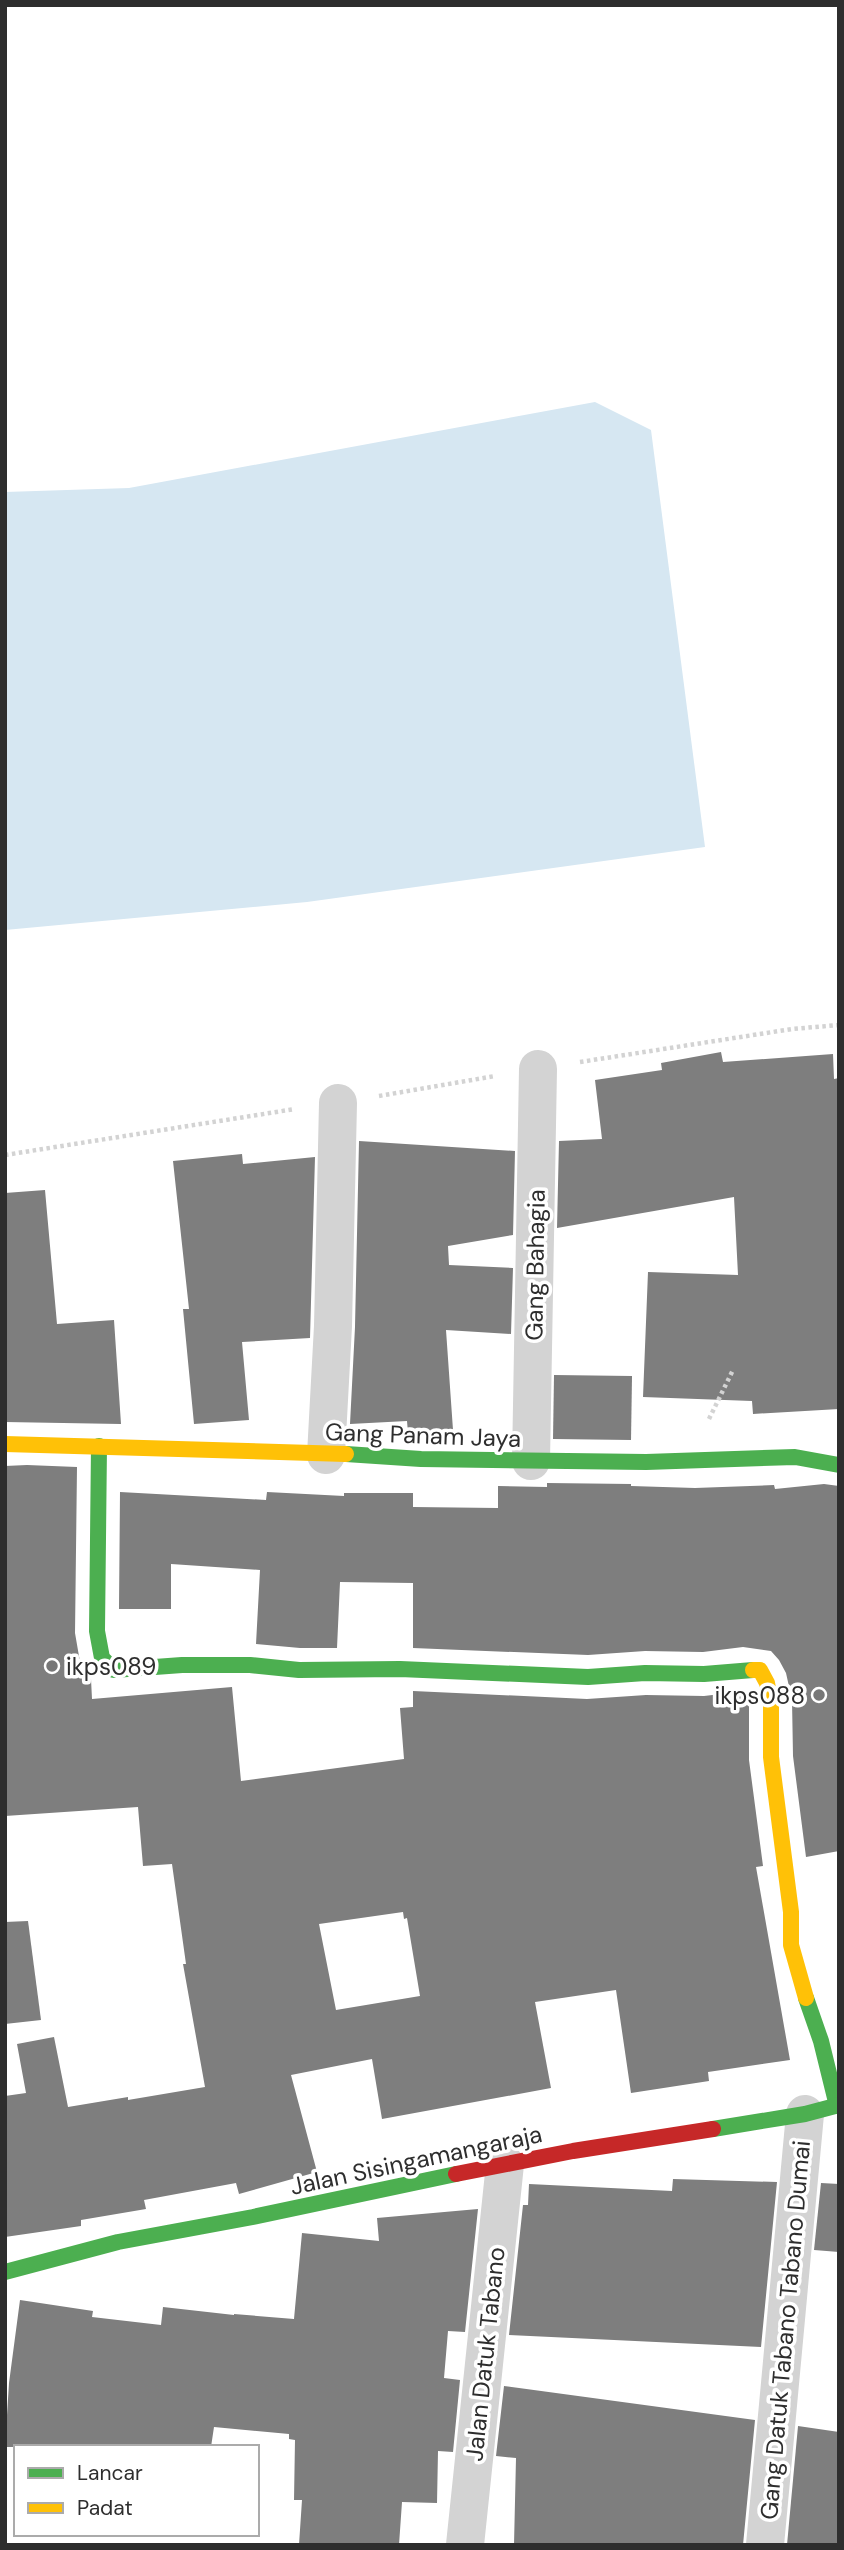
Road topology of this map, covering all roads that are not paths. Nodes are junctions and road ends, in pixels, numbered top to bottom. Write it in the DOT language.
graph roads {
  1 [pos="538,1069"];
  2 [pos="338,1102"];
  3 [pos="5,1444"];
  4 [pos="99,1446"];
  5 [pos="326,1455"];
  6 [pos="531,1461"];
  7 [pos="839,1465"];
  8 [pos="827,2108"];
  9 [pos="505,2164"];
  10 [pos="5,2272"];
  11 [pos="465,2545"];
  12 [pos="765,2545"];
  1 -- 6 [label="street, Gang Bahagia"];
  2 -- 5 [label="street"];
  3 -- 4 [label="street, Gang Panam Jaya"];
  4 -- 5 [label="street, Gang Panam Jaya"];
  4 -- 8 [label="street"];
  5 -- 6 [label="street, Gang Panam Jaya"];
  6 -- 7 [label="street, Gang Panam Jaya"];
  8 -- 9 [label="street, Jalan Sisingamangaraja"];
  8 -- 12 [label="street, Gang Datuk Tabano Tabano Dumai"];
  9 -- 10 [label="street, Jalan Sisingamangaraja"];
  9 -- 11 [label="street, Jalan Datuk Tabano"];
}
